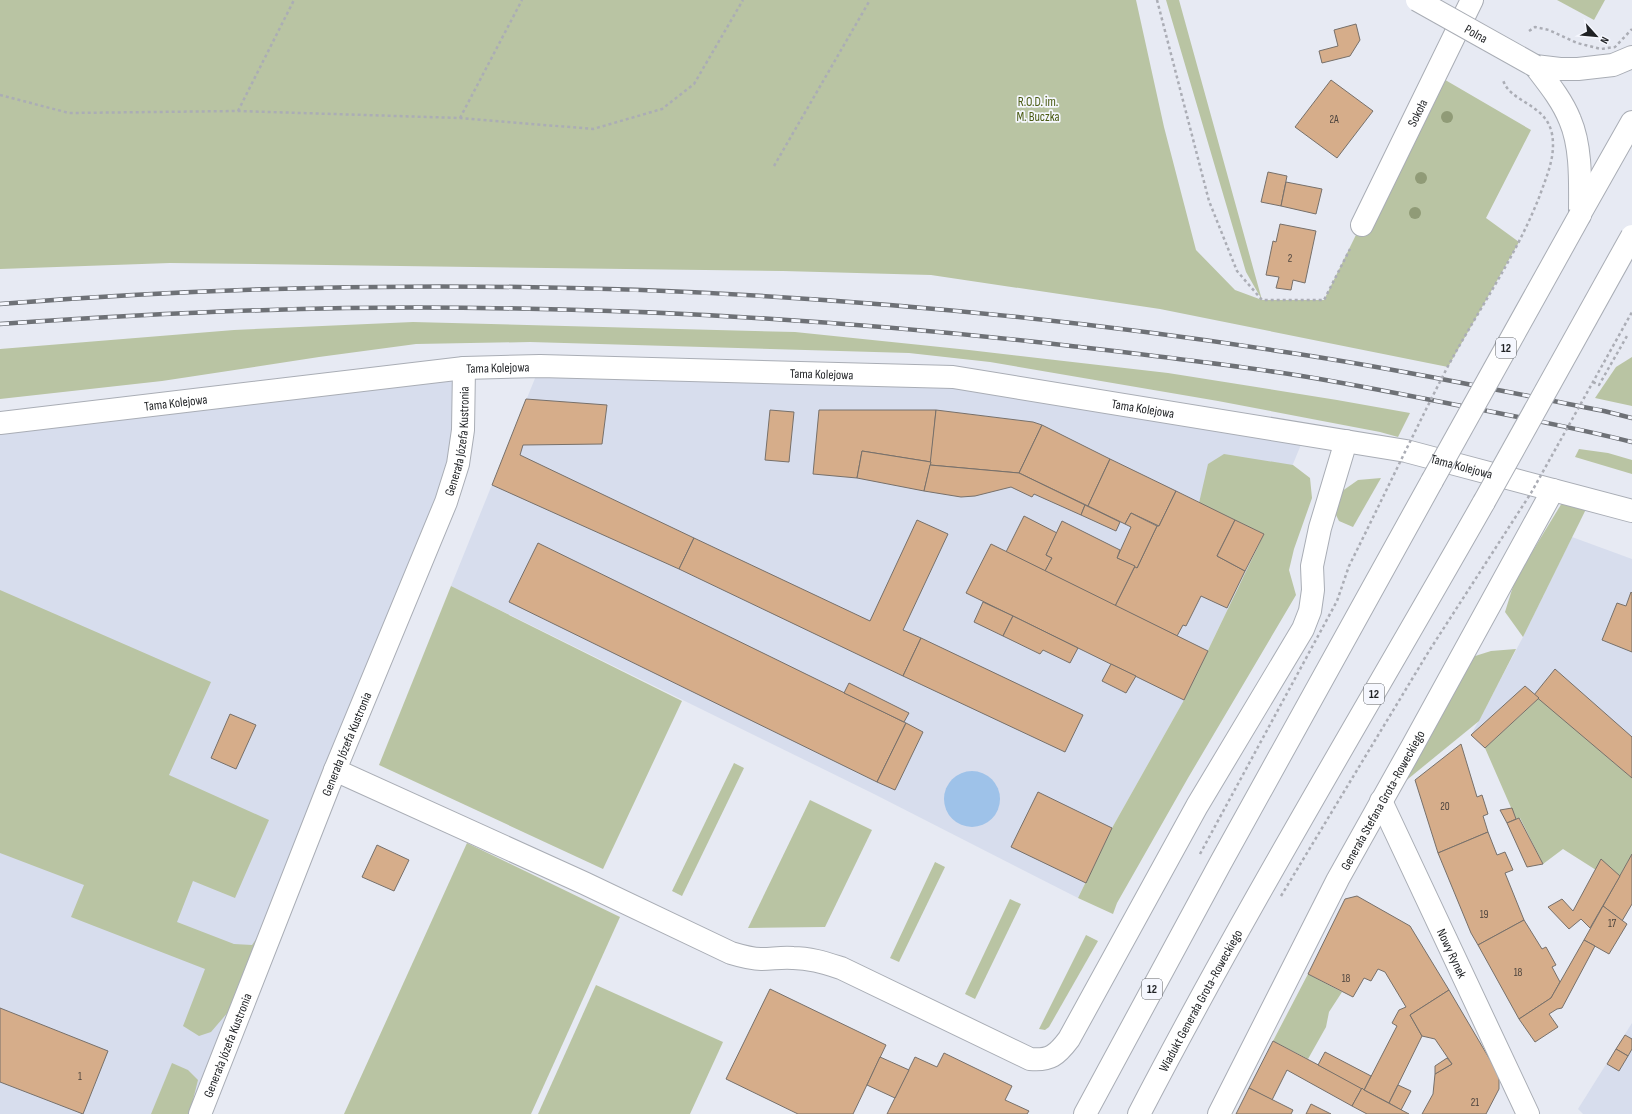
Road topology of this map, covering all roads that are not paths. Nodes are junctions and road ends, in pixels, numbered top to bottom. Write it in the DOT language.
graph roads {
  1 [pos="1417,0"];
  2 [pos="1472,0"];
  3 [pos="1632,57"];
  4 [pos="1535,66"];
  5 [pos="1632,122"];
  6 [pos="1580,215"];
  7 [pos="1362,225"];
  8 [pos="1632,236"];
  9 [pos="464,368"];
  10 [pos="0,423"];
  11 [pos="1346,441"];
  12 [pos="1552,490"];
  13 [pos="1632,511"];
  14 [pos="335,770"];
  15 [pos="1381,801"];
  16 [pos="1523,1111"];
  17 [pos="200,1114"];
  18 [pos="1085,1114"];
  19 [pos="1138,1114"];
  20 [pos="1219,1114"];
  1 -- 4 [label="street, Polna, bridge"];
  2 -- 7 [label="street, Sokoła"];
  3 -- 4 [label="street"];
  4 -- 6 [label="street"];
  5 -- 6 [label="street, 12"];
  6 -- 18 [label="street, 12, bridge"];
  8 -- 19 [label="street, Wiadukt Generała Grota-Roweckiego / 12, bridge"];
  9 -- 10 [label="street, Tama Kolejowa"];
  9 -- 11 [label="street, Tama Kolejowa"];
  9 -- 14 [label="street, Generała Józefa Kustronia"];
  11 -- 12 [label="street, Tama Kolejowa"];
  11 -- 14 [label="street"];
  12 -- 13 [label="street, Tama Kolejowa"];
  12 -- 15 [label="street, Generała Stefana Grota-Roweckiego"];
  14 -- 17 [label="street, Generała Józefa Kustronia"];
  15 -- 16 [label="street, Nowy Rynek"];
  15 -- 20 [label="street, Generała Stefana Grota-Roweckiego"];
}
